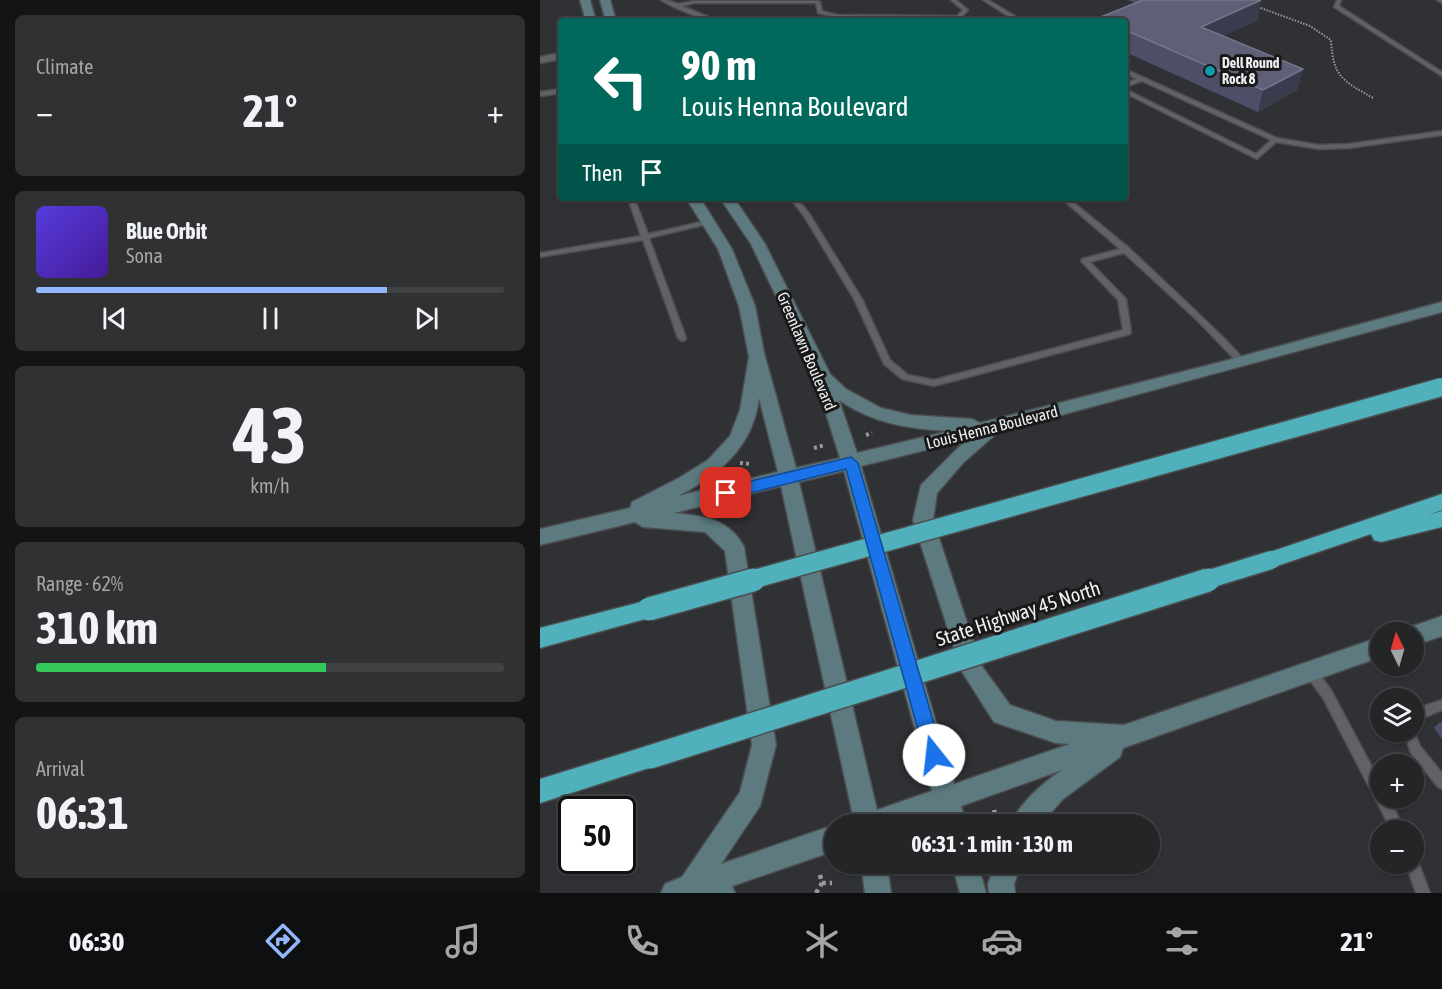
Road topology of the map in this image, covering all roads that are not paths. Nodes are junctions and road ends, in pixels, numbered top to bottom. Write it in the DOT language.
graph roads {
  1 [pos="585,0"];
  2 [pos="605,0"];
  3 [pos="663,0"];
  4 [pos="953,0"];
  5 [pos="985,0"];
  6 [pos="1339,0"];
  7 [pos="676,6"];
  8 [pos="590,18"];
  9 [pos="610,18"];
  10 [pos="707,18"];
  11 [pos="1015,18"];
  12 [pos="558,57"];
  13 [pos="540,60"];
  14 [pos="1128,72"];
  15 [pos="1442,74"];
  16 [pos="1141,79"];
  17 [pos="1128,84"];
  18 [pos="558,91"];
  19 [pos="1128,92"];
  20 [pos="540,94"];
  21 [pos="1442,133"];
  22 [pos="1275,140"];
  23 [pos="632,201"];
  24 [pos="695,201"];
  25 [pos="729,201"];
  26 [pos="795,201"];
  27 [pos="1068,201"];
  28 [pos="710,222"];
  29 [pos="646,237"];
  30 [pos="758,244"];
  31 [pos="1126,250"];
  32 [pos="540,255"];
  33 [pos="1442,307"];
  34 [pos="682,338"];
  35 [pos="756,353"];
  36 [pos="1243,363"];
  37 [pos="822,375"];
  38 [pos="1436,389"];
  39 [pos="995,426"];
  40 [pos="851,463"];
  41 [pos="789,478"];
  42 [pos="1442,502"];
  43 [pos="615,519"];
  44 [pos="1442,519"];
  45 [pos="540,537"];
  46 [pos="1271,560"];
  47 [pos="1442,626"];
  48 [pos="1424,632"];
  49 [pos="540,638"];
  50 [pos="1370,650"];
  51 [pos="1310,670"];
  52 [pos="1442,705"];
  53 [pos="1424,712"];
  54 [pos="1131,736"];
  55 [pos="1413,742"];
  56 [pos="1370,775"];
  57 [pos="1442,783"];
  58 [pos="540,791"];
  59 [pos="946,800"];
  60 [pos="866,814"];
  61 [pos="903,814"];
  62 [pos="950,814"];
  63 [pos="1015,814"];
  64 [pos="824,841"];
  65 [pos="875,874"];
  66 [pos="968,874"];
  67 [pos="1004,874"];
  68 [pos="1416,874"];
  69 [pos="682,890"];
  70 [pos="722,893"];
  71 [pos="878,893"];
  72 [pos="973,893"];
  73 [pos="1002,893"];
  74 [pos="1423,893"];
  1 -- 8 [label="main road"];
  2 -- 9 [label="main road"];
  3 -- 7 [label="lane"];
  4 -- 7 [label="lane"];
  5 -- 11 [label="lane"];
  6 -- 15 [label="lane"];
  7 -- 10 [label="lane"];
  12 -- 13 [label="street"];
  14 -- 16 [label="lane"];
  16 -- 17 [label="lane"];
  16 -- 22 [label="lane"];
  18 -- 20 [label="lane"];
  19 -- 22 [label="lane"];
  21 -- 22 [label="lane"];
  23 -- 29 [label="lane"];
  24 -- 28 [label="main road"];
  25 -- 30 [label="main road, Greenlawn Boulevard"];
  26 -- 31 [label="lane"];
  27 -- 31 [label="lane"];
  28 -- 29 [label="lane"];
  28 -- 30 [label="main road"];
  28 -- 35 [label="main road"];
  29 -- 32 [label="lane"];
  29 -- 34 [label="lane"];
  30 -- 37 [label="main road, Greenlawn Boulevard"];
  31 -- 36 [label="lane"];
  33 -- 36 [label="main road, Louis Henna Boulevard"];
  35 -- 41 [label="main road"];
  35 -- 43 [label="main road"];
  36 -- 39 [label="main road, Louis Henna Boulevard"];
  37 -- 39 [label="main road"];
  37 -- 40 [label="main road, Greenlawn Boulevard"];
  38 -- 49 [label="highway, bridge"];
  39 -- 40 [label="main road, Louis Henna Boulevard"];
  39 -- 54 [label="main road"];
  40 -- 41 [label="main road, Louis Henna Boulevard"];
  40 -- 59 [label="main road, Greenlawn Boulevard"];
  41 -- 43 [label="main road, Louis Henna Boulevard"];
  41 -- 60 [label="main road"];
  42 -- 46 [label="highway, State Highway 45 North"];
  43 -- 45 [label="main road, Louis Henna Boulevard"];
  43 -- 69 [label="main road"];
  44 -- 46 [label="highway"];
  46 -- 58 [label="highway, State Highway 45 North, bridge"];
  47 -- 48 [label="main road"];
  50 -- 51 [label="main road"];
  51 -- 54 [label="main road"];
  51 -- 56 [label="lane"];
  52 -- 53 [label="lane"];
  54 -- 59 [label="main road"];
  54 -- 63 [label="main road"];
  55 -- 57 [label="lane"];
  59 -- 61 [label="main road"];
  59 -- 62 [label="main road, Greenlawn Boulevard"];
  64 -- 69 [label="main road"];
  65 -- 71 [label="main road"];
  66 -- 72 [label="main road"];
  67 -- 73 [label="main road"];
  68 -- 74 [label="lane"];
  69 -- 70 [label="main road"];
}
